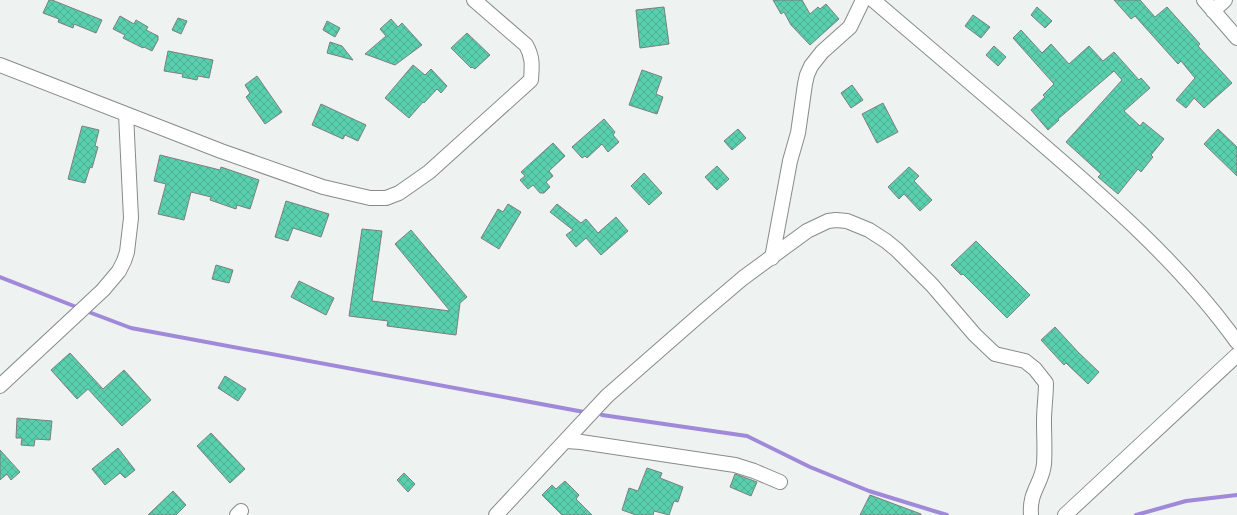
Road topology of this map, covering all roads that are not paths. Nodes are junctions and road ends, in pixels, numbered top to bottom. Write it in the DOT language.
graph roads {
  1 [pos="474,0"];
  2 [pos="864,0"];
  3 [pos="873,0"];
  4 [pos="1204,0"];
  5 [pos="1224,0"];
  6 [pos="1213,11"];
  7 [pos="1237,38"];
  8 [pos="0,65"];
  9 [pos="126,114"];
  10 [pos="772,258"];
  11 [pos="1237,342"];
  12 [pos="1232,360"];
  13 [pos="0,386"];
  14 [pos="566,441"];
  15 [pos="780,482"];
  16 [pos="496,515"];
  17 [pos="1031,515"];
  18 [pos="1065,515"];
  1 -- 9 [label="street"];
  2 -- 10 [label="street"];
  3 -- 11 [label="street"];
  4 -- 6 [label="street"];
  5 -- 6 [label="street"];
  6 -- 7 [label="street"];
  8 -- 9 [label="street"];
  9 -- 13 [label="street"];
  10 -- 14 [label="street"];
  10 -- 17 [label="street"];
  12 -- 18 [label="street"];
  14 -- 15 [label="street"];
  14 -- 16 [label="street"];
}
